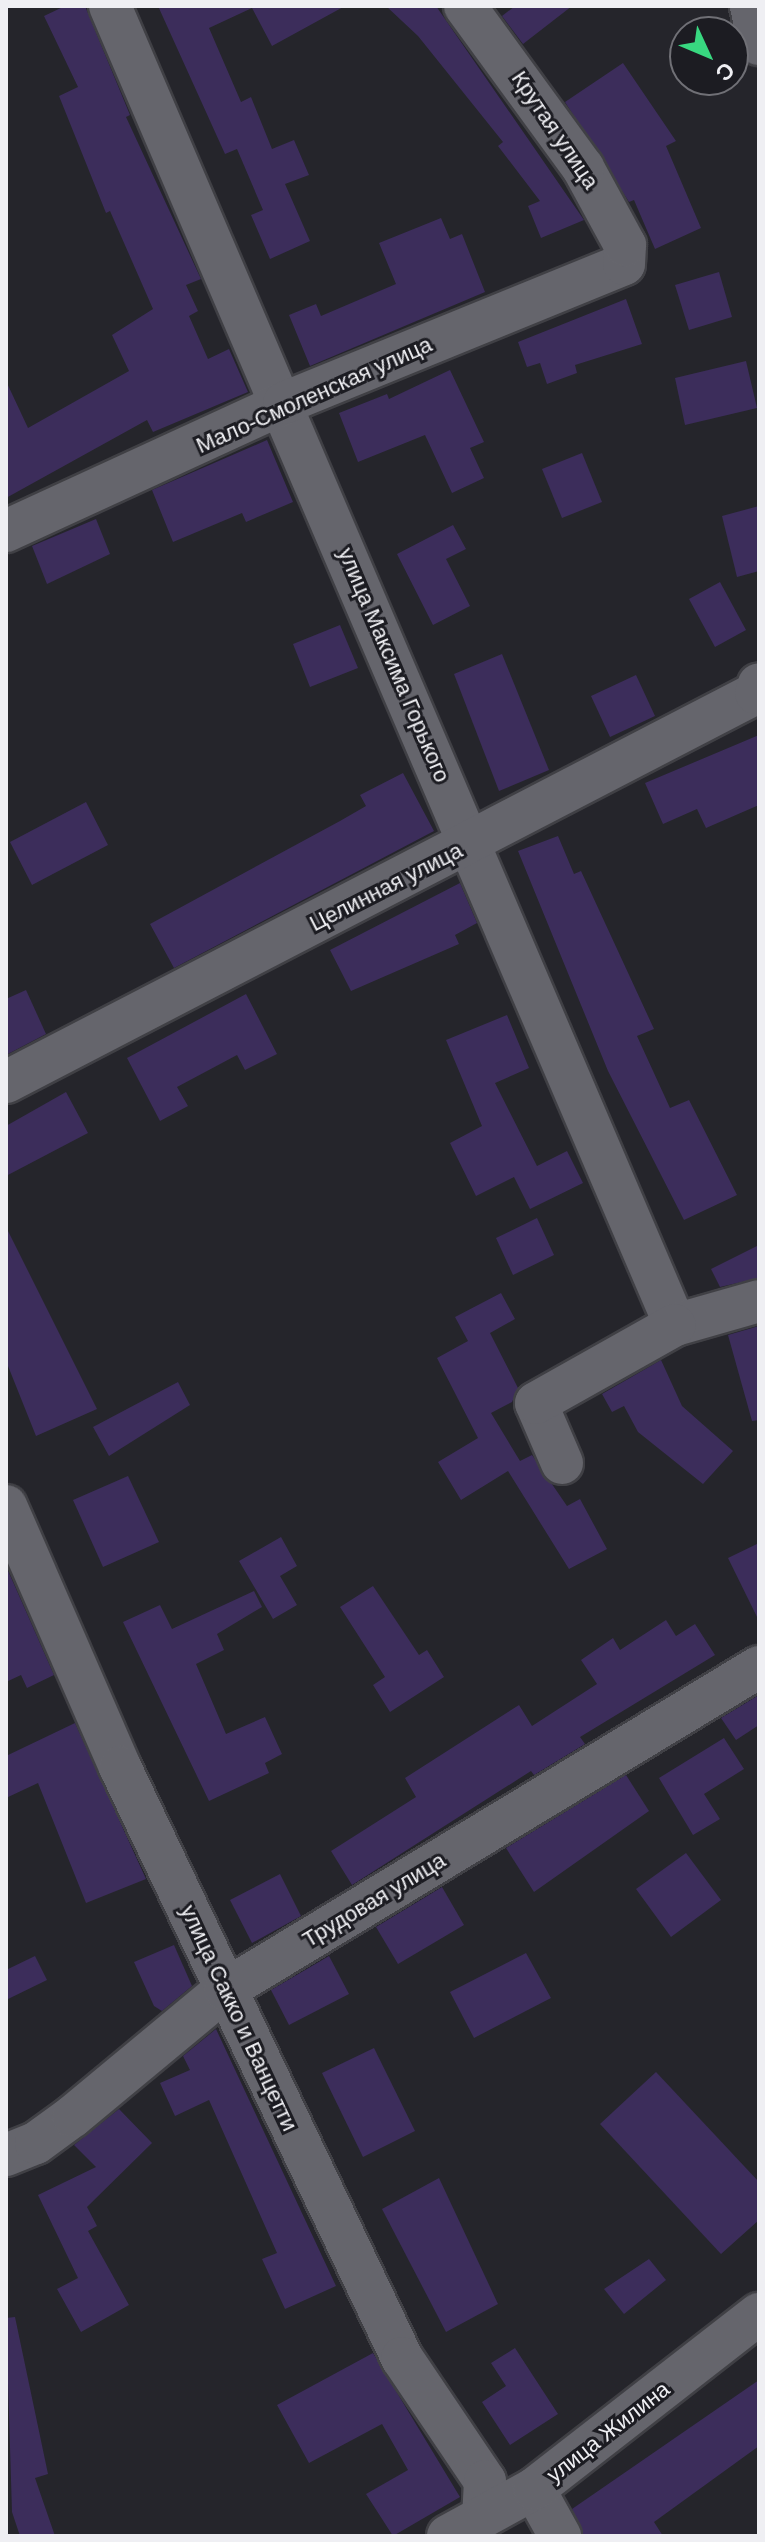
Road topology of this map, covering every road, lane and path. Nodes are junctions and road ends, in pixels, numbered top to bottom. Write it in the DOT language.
graph roads {
  1 [pos="110,6"];
  2 [pos="465,6"];
  3 [pos="751,6"];
  4 [pos="759,44"];
  5 [pos="624,264"];
  6 [pos="284,403"];
  7 [pos="6,531"];
  8 [pos="758,694"];
  9 [pos="470,844"];
  10 [pos="6,1082"];
  11 [pos="759,1301"];
  12 [pos="675,1325"];
  13 [pos="562,1463"];
  14 [pos="6,1506"];
  15 [pos="759,1667"];
  16 [pos="225,1990"];
  17 [pos="6,2155"];
  18 [pos="759,2314"];
  19 [pos="534,2489"];
  20 [pos="466,2526"];
  21 [pos="560,2536"];
  1 -- 6 [label="street, улица Максима Горького"];
  2 -- 5 [label="street, Крутая улица"];
  3 -- 4 [label="street"];
  5 -- 6 [label="street, Мало-Смоленская улица"];
  6 -- 7 [label="street, Мало-Смоленская улица"];
  6 -- 9 [label="street, улица Максима Горького"];
  8 -- 9 [label="street, Целинная улица"];
  9 -- 10 [label="street, Целинная улица"];
  9 -- 12 [label="street, улица Максима Горького"];
  11 -- 12 [label="street"];
  12 -- 13 [label="street"];
  14 -- 16 [label="street, улица Сакко и Ванцетти"];
  15 -- 16 [label="street, Трудовая улица"];
  16 -- 17 [label="street, Трудовая улица"];
  16 -- 20 [label="street, улица Сакко и Ванцетти"];
  18 -- 19 [label="street, улица Жилина"];
  19 -- 20 [label="street, улица Жилина"];
  19 -- 21 [label="street"];
}
